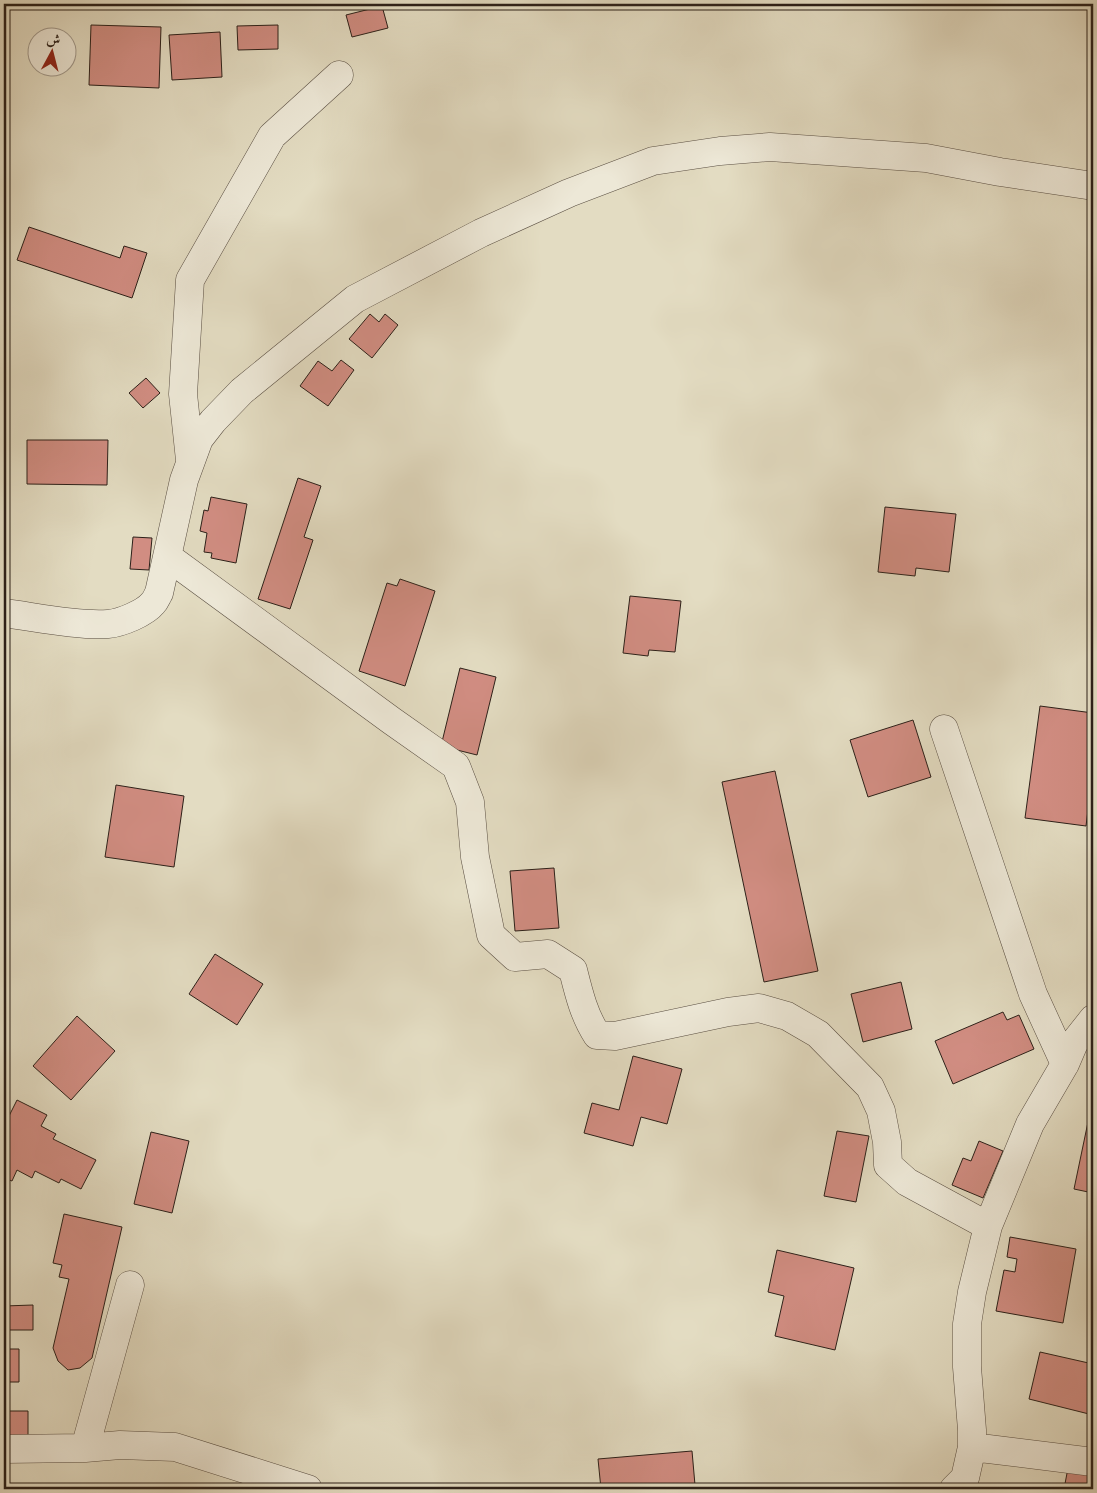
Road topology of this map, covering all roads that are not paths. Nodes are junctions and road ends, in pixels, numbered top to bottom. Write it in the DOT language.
graph roads {
  1 [pos="339,75"];
  2 [pos="1093,186"];
  3 [pos="190,462"];
  4 [pos="168,557"];
  5 [pos="4,613"];
  6 [pos="944,729"];
  7 [pos="1093,1019"];
  8 [pos="1077,1052"];
  9 [pos="988,1226"];
  10 [pos="130,1285"];
  11 [pos="972,1447"];
  12 [pos="86,1448"];
  13 [pos="4,1450"];
  14 [pos="1093,1462"];
  15 [pos="308,1489"];
  16 [pos="954,1489"];
  1 -- 3 [label="street"];
  2 -- 3 [label="street"];
  3 -- 4 [label="street"];
  4 -- 5 [label="street"];
  4 -- 9 [label="street"];
  6 -- 8 [label="street"];
  7 -- 8 [label="street"];
  8 -- 9 [label="street"];
  9 -- 11 [label="street"];
  10 -- 12 [label="street"];
  11 -- 14 [label="street"];
  11 -- 16 [label="street"];
  12 -- 13 [label="street"];
  12 -- 15 [label="street"];
}
